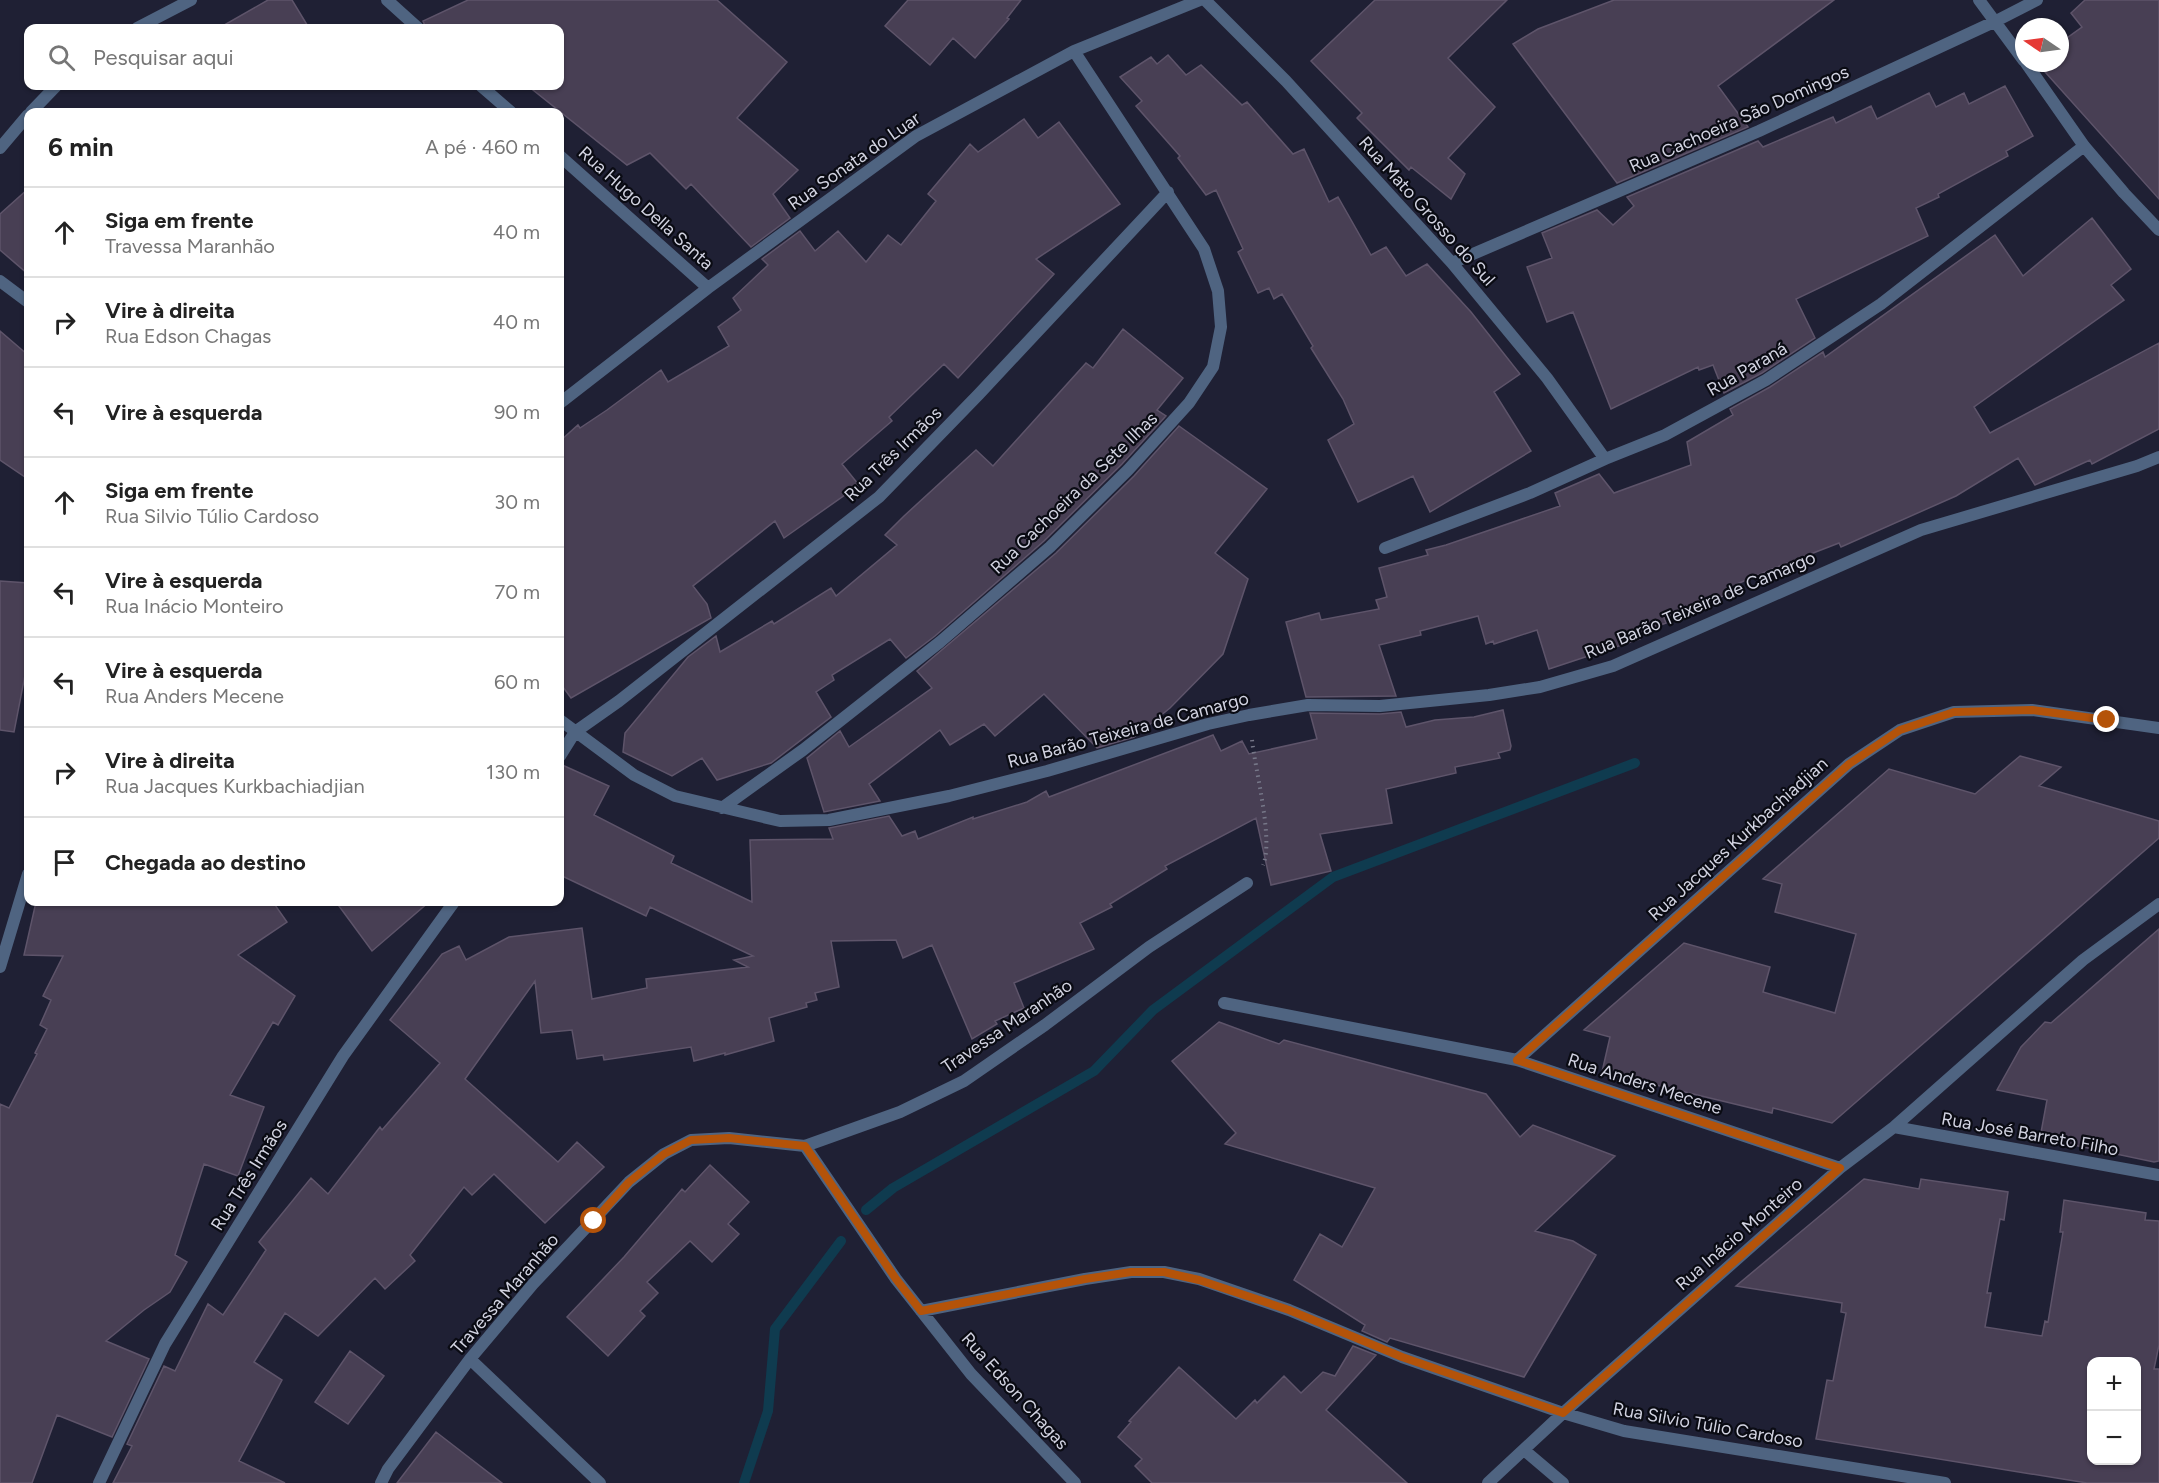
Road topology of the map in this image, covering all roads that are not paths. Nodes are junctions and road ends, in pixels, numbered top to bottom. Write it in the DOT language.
graph roads {
  1 [pos="191,0"];
  2 [pos="387,0"];
  3 [pos="1200,0"];
  4 [pos="1205,0"];
  5 [pos="1979,0"];
  6 [pos="2037,0"];
  7 [pos="1996,21"];
  8 [pos="145,24"];
  9 [pos="414,24"];
  10 [pos="2015,48"];
  11 [pos="1074,51"];
  12 [pos="2032,72"];
  13 [pos="52,90"];
  14 [pos="486,90"];
  15 [pos="36,108"];
  16 [pos="506,108"];
  17 [pos="24,121"];
  18 [pos="2084,146"];
  19 [pos="0,148"];
  20 [pos="564,160"];
  21 [pos="1168,192"];
  22 [pos="2159,230"];
  23 [pos="1452,263"];
  24 [pos="0,281"];
  25 [pos="708,288"];
  26 [pos="24,300"];
  27 [pos="564,400"];
  28 [pos="2159,457"];
  29 [pos="1605,459"];
  30 [pos="1385,548"];
  31 [pos="564,723"];
  32 [pos="2159,728"];
  33 [pos="575,732"];
  34 [pos="564,750"];
  35 [pos="722,808"];
  36 [pos="1247,883"];
  37 [pos="24,887"];
  38 [pos="2159,904"];
  39 [pos="451,906"];
  40 [pos="0,967"];
  41 [pos="1224,1003"];
  42 [pos="1517,1060"];
  43 [pos="1894,1127"];
  44 [pos="805,1146"];
  45 [pos="1840,1168"];
  46 [pos="2159,1175"];
  47 [pos="921,1311"];
  48 [pos="470,1359"];
  49 [pos="1563,1413"];
  50 [pos="1524,1450"];
  51 [pos="99,1483"];
  52 [pos="381,1483"];
  53 [pos="600,1483"];
  54 [pos="1075,1483"];
  55 [pos="1488,1483"];
  56 [pos="1563,1483"];
  57 [pos="1945,1483"];
  1 -- 8 [label="street"];
  2 -- 9 [label="street"];
  3 -- 11 [label="street, Rua Sonata do Luar"];
  4 -- 23 [label="street, Rua Mato Grosso do Sul"];
  5 -- 7 [label="street"];
  6 -- 7 [label="street, Rua Cachoeira São Domingos"];
  7 -- 10 [label="street"];
  7 -- 23 [label="street, Rua Cachoeira São Domingos"];
  11 -- 21 [label="street, Rua Cachoeira da Sete Ilhas"];
  11 -- 25 [label="street, Rua Sonata do Luar"];
  12 -- 18 [label="street"];
  13 -- 15 [label="street"];
  14 -- 16 [label="street"];
  17 -- 19 [label="street"];
  18 -- 22 [label="street"];
  18 -- 29 [label="street, Rua Paraná"];
  20 -- 25 [label="street, Rua Hugo Della Santa"];
  21 -- 33 [label="street, Rua Três Irmãos"];
  21 -- 35 [label="street, Rua Cachoeira da Sete Ilhas"];
  23 -- 29 [label="street, Rua Mato Grosso do Sul"];
  24 -- 26 [label="street"];
  25 -- 27 [label="street, Rua Sonata do Luar"];
  28 -- 35 [label="street, Rua Barão Teixeira de Camargo"];
  29 -- 30 [label="street, Rua Paraná"];
  31 -- 33 [label="street, Rua Barão Teixeira de Camargo"];
  32 -- 42 [label="street, Rua Jacques Kurkbachiadjian"];
  33 -- 34 [label="street, Rua Três Irmãos"];
  33 -- 35 [label="street, Rua Barão Teixeira de Camargo"];
  36 -- 44 [label="street, Travessa Maranhão"];
  37 -- 40 [label="street"];
  38 -- 43 [label="street, Rua Inácio Monteiro"];
  39 -- 51 [label="street, Rua Três Irmãos"];
  41 -- 42 [label="street, Rua Anders Mecene"];
  42 -- 45 [label="street, Rua Anders Mecene"];
  43 -- 45 [label="street, Rua Inácio Monteiro"];
  43 -- 46 [label="street, Rua José Barreto Filho"];
  44 -- 47 [label="street, Rua Edson Chagas"];
  44 -- 48 [label="street, Travessa Maranhão"];
  45 -- 49 [label="street, Rua Inácio Monteiro"];
  47 -- 49 [label="street, Rua Silvio Túlio Cardoso"];
  47 -- 54 [label="street, Rua Edson Chagas"];
  48 -- 52 [label="street, Travessa Maranhão"];
  48 -- 53 [label="street"];
  49 -- 50 [label="street, Rua Inácio Monteiro"];
  49 -- 57 [label="street, Rua Silvio Túlio Cardoso"];
  50 -- 55 [label="street, Rua Inácio Monteiro"];
  50 -- 56 [label="street"];
}
